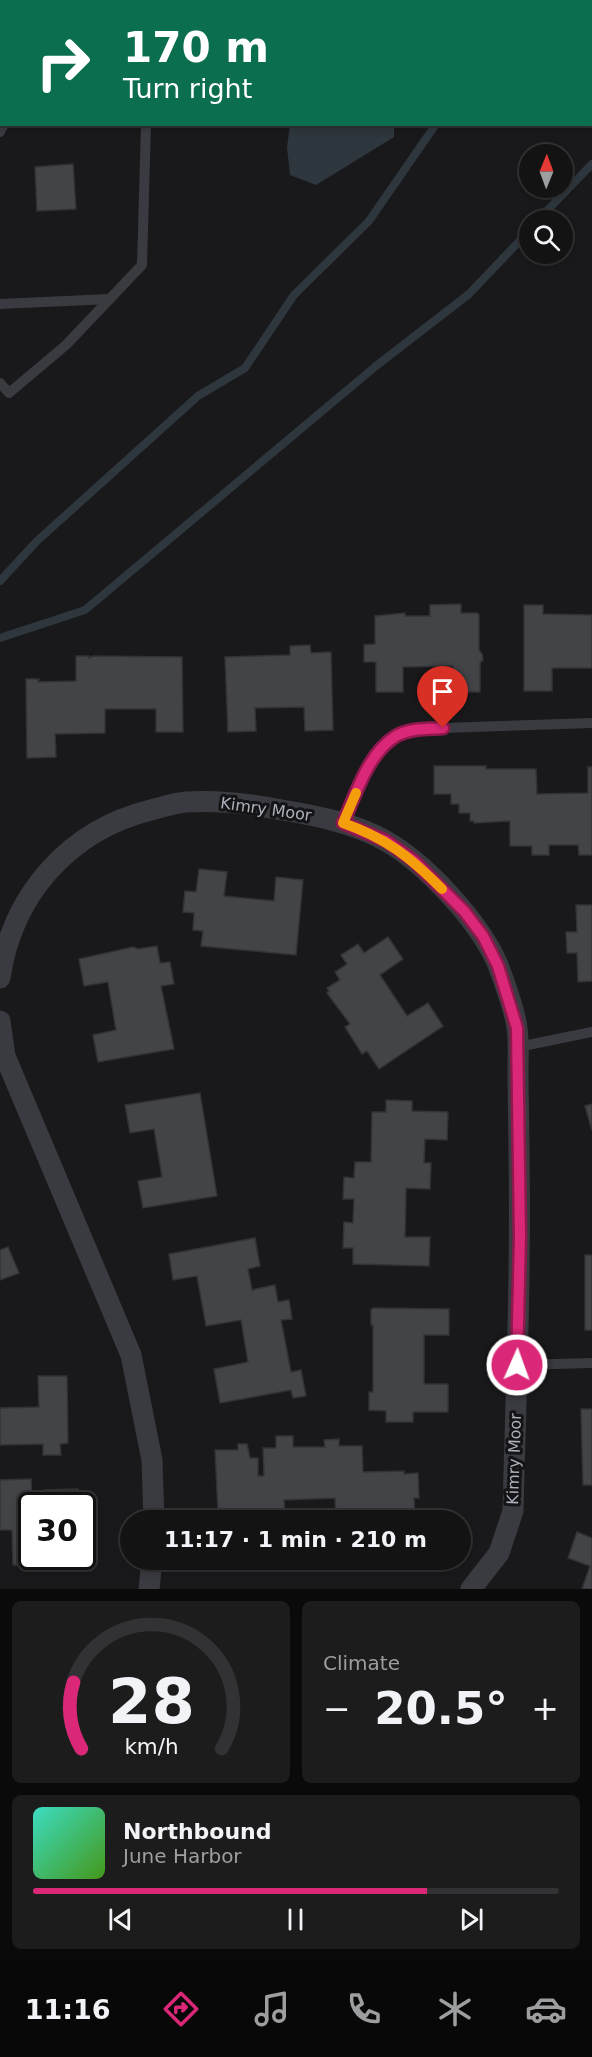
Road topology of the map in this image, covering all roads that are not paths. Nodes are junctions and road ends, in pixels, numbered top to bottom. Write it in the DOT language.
graph roads {
  1 [pos="146,126"];
  2 [pos="110,299"];
  3 [pos="0,304"];
  4 [pos="0,383"];
  5 [pos="592,723"];
  6 [pos="343,823"];
  7 [pos="0,978"];
  8 [pos="0,1021"];
  9 [pos="592,1032"];
  10 [pos="518,1047"];
  11 [pos="592,1363"];
  12 [pos="517,1365"];
  13 [pos="154,1510"];
  14 [pos="151,1570"];
  15 [pos="149,1589"];
  16 [pos="471,1589"];
  1 -- 2 [label="lane"];
  2 -- 3 [label="lane"];
  2 -- 4 [label="lane"];
  5 -- 6 [label="lane"];
  6 -- 7 [label="street, Kimry Moor"];
  6 -- 10 [label="street, Kimry Moor"];
  8 -- 13 [label="street"];
  9 -- 10 [label="lane"];
  10 -- 12 [label="street, Kimry Moor"];
  11 -- 12 [label="lane"];
  12 -- 16 [label="street, Kimry Moor"];
  14 -- 15 [label="street"];
}
